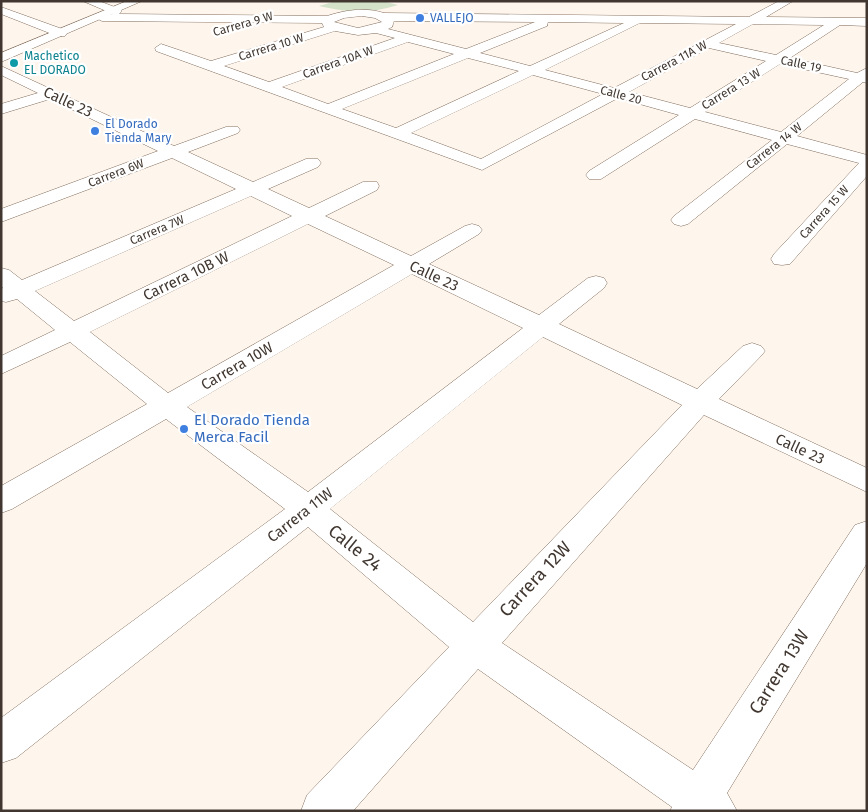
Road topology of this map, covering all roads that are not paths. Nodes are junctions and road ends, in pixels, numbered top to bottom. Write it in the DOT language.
graph roads {
  1 [pos="88,1"];
  2 [pos="136,1"];
  3 [pos="788,1"];
  4 [pos="500,4"];
  5 [pos="676,5"];
  6 [pos="397,6"];
  7 [pos="219,7"];
  8 [pos="540,7"];
  9 [pos="583,7"];
  10 [pos="859,8"];
  11 [pos="1,10"];
  12 [pos="770,10"];
  13 [pos="568,13"];
  14 [pos="109,14"];
  15 [pos="371,14"];
  16 [pos="187,15"];
  17 [pos="174,18"];
  18 [pos="267,18"];
  19 [pos="457,19"];
  20 [pos="334,20"];
  21 [pos="550,20"];
  22 [pos="639,21"];
  23 [pos="818,21"];
  24 [pos="746,22"];
  25 [pos="383,23"];
  26 [pos="835,23"];
  27 [pos="867,23"];
  28 [pos="867,30"];
  29 [pos="215,32"];
  30 [pos="61,33"];
  31 [pos="406,38"];
  32 [pos="179,43"];
  33 [pos="707,44"];
  34 [pos="471,52"];
  35 [pos="1,58"];
  36 [pos="778,59"];
  37 [pos="210,66"];
  38 [pos="536,69"];
  39 [pos="1,70"];
  40 [pos="865,76"];
  41 [pos="269,87"];
  42 [pos="618,91"];
  43 [pos="52,94"];
  44 [pos="1,109"];
  45 [pos="328,109"];
  46 [pos="696,111"];
  47 [pos="232,130"];
  48 [pos="396,134"];
  49 [pos="787,135"];
  50 [pos="174,152"];
  51 [pos="867,152"];
  52 [pos="867,160"];
  53 [pos="312,163"];
  54 [pos="867,165"];
  55 [pos="595,175"];
  56 [pos="370,186"];
  57 [pos="252,189"];
  58 [pos="1,216"];
  59 [pos="309,216"];
  60 [pos="681,220"];
  61 [pos="472,230"];
  62 [pos="782,259"];
  63 [pos="412,265"];
  64 [pos="596,283"];
  65 [pos="7,287"];
  66 [pos="540,326"];
  67 [pos="72,332"];
  68 [pos="752,351"];
  69 [pos="1,366"];
  70 [pos="700,402"];
  71 [pos="167,406"];
  72 [pos="867,481"];
  73 [pos="1,501"];
  74 [pos="308,509"];
  75 [pos="867,534"];
  76 [pos="474,645"];
  77 [pos="1,743"];
  78 [pos="702,807"];
  79 [pos="322,811"];
  1 -- 14 [label="street"];
  2 -- 14 [label="street"];
  3 -- 12 [label="street, Carrera 11A W"];
  4 -- 19 [label="street"];
  5 -- 22 [label="street"];
  6 -- 15 [label="street"];
  7 -- 16 [label="street"];
  8 -- 13 [label="street"];
  9 -- 13 [label="street"];
  10 -- 26 [label="street, Carrera 13 W"];
  11 -- 30 [label="street"];
  12 -- 23 [label="street"];
  12 -- 24 [label="street, Carrera 11A W"];
  13 -- 21 [label="street"];
  14 -- 16 [label="street"];
  14 -- 17 [label="street"];
  14 -- 30 [label="street"];
  15 -- 20 [label="street"];
  15 -- 25 [label="street"];
  16 -- 17 [label="street"];
  16 -- 18 [label="street"];
  17 -- 18 [label="street"];
  18 -- 20 [label="street"];
  18 -- 20 [label="street, Carrera 9 W"];
  18 -- 29 [label="street, Carrera 9 W"];
  19 -- 21 [label="street"];
  19 -- 25 [label="street"];
  20 -- 25 [label="street"];
  20 -- 37 [label="street, Carrera 10 W"];
  21 -- 22 [label="street"];
  21 -- 34 [label="street"];
  22 -- 24 [label="street"];
  22 -- 38 [label="street"];
  23 -- 24 [label="street"];
  23 -- 26 [label="street"];
  24 -- 26 [label="street"];
  24 -- 33 [label="street, Carrera 11A W"];
  25 -- 31 [label="street, Calle 20"];
  25 -- 34 [label="street, Calle 20"];
  26 -- 27 [label="street"];
  26 -- 28 [label="street"];
  26 -- 36 [label="street, Carrera 13 W"];
  30 -- 35 [label="street"];
  31 -- 34 [label="street, Calle 20"];
  31 -- 41 [label="street, Carrera 10A W"];
  32 -- 37 [label="street"];
  33 -- 36 [label="street, Calle 19"];
  33 -- 42 [label="street, Carrera 11A W"];
  34 -- 38 [label="street, Calle 20"];
  34 -- 45 [label="street"];
  36 -- 40 [label="street, Calle 19"];
  36 -- 46 [label="street, Carrera 13 W"];
  37 -- 41 [label="street"];
  38 -- 42 [label="street, Calle 20"];
  38 -- 48 [label="street"];
  39 -- 43 [label="street, Calle 23"];
  40 -- 49 [label="street, Carrera 14 W"];
  41 -- 45 [label="street"];
  42 -- 46 [label="street, Calle 20"];
  42 -- 48 [label="street, Carrera 11A W"];
  43 -- 44 [label="street"];
  43 -- 50 [label="street, Calle 23"];
  45 -- 48 [label="street"];
  46 -- 49 [label="street, Calle 20"];
  46 -- 55 [label="street, Carrera 13 W"];
  47 -- 50 [label="street, Carrera 6W"];
  49 -- 51 [label="street, Calle 20"];
  49 -- 52 [label="street, Calle 20"];
  49 -- 60 [label="street, Carrera 14 W"];
  50 -- 57 [label="street, Calle 23"];
  50 -- 58 [label="street, Carrera 6W"];
  53 -- 57 [label="street, Carrera 7W"];
  54 -- 62 [label="street, Carrera 15 W"];
  56 -- 59 [label="street, Carrera 10B W"];
  57 -- 59 [label="street, Calle 23"];
  57 -- 65 [label="street, Carrera 7W"];
  59 -- 63 [label="street, Calle 23"];
  59 -- 67 [label="street, Carrera 10B W"];
  61 -- 63 [label="street, Carrera 10W"];
  63 -- 66 [label="street, Calle 23"];
  63 -- 71 [label="street, Carrera 10W"];
  64 -- 66 [label="street, Carrera 11W"];
  65 -- 67 [label="street, Calle 24"];
  66 -- 70 [label="street, Calle 23"];
  66 -- 74 [label="street, Carrera 11W"];
  67 -- 69 [label="street, Carrera 10B W"];
  67 -- 71 [label="street, Calle 24"];
  68 -- 70 [label="street, Carrera 12W"];
  70 -- 72 [label="street, Calle 23"];
  70 -- 76 [label="street, Carrera 12W"];
  71 -- 73 [label="street, Carrera 10W"];
  71 -- 74 [label="street, Calle 24"];
  74 -- 76 [label="street, Calle 24"];
  74 -- 77 [label="street, Carrera 11W"];
  75 -- 78 [label="street, Carrera 13W"];
  76 -- 78 [label="street, Calle 24"];
  76 -- 79 [label="street, Carrera 12W"];
}
